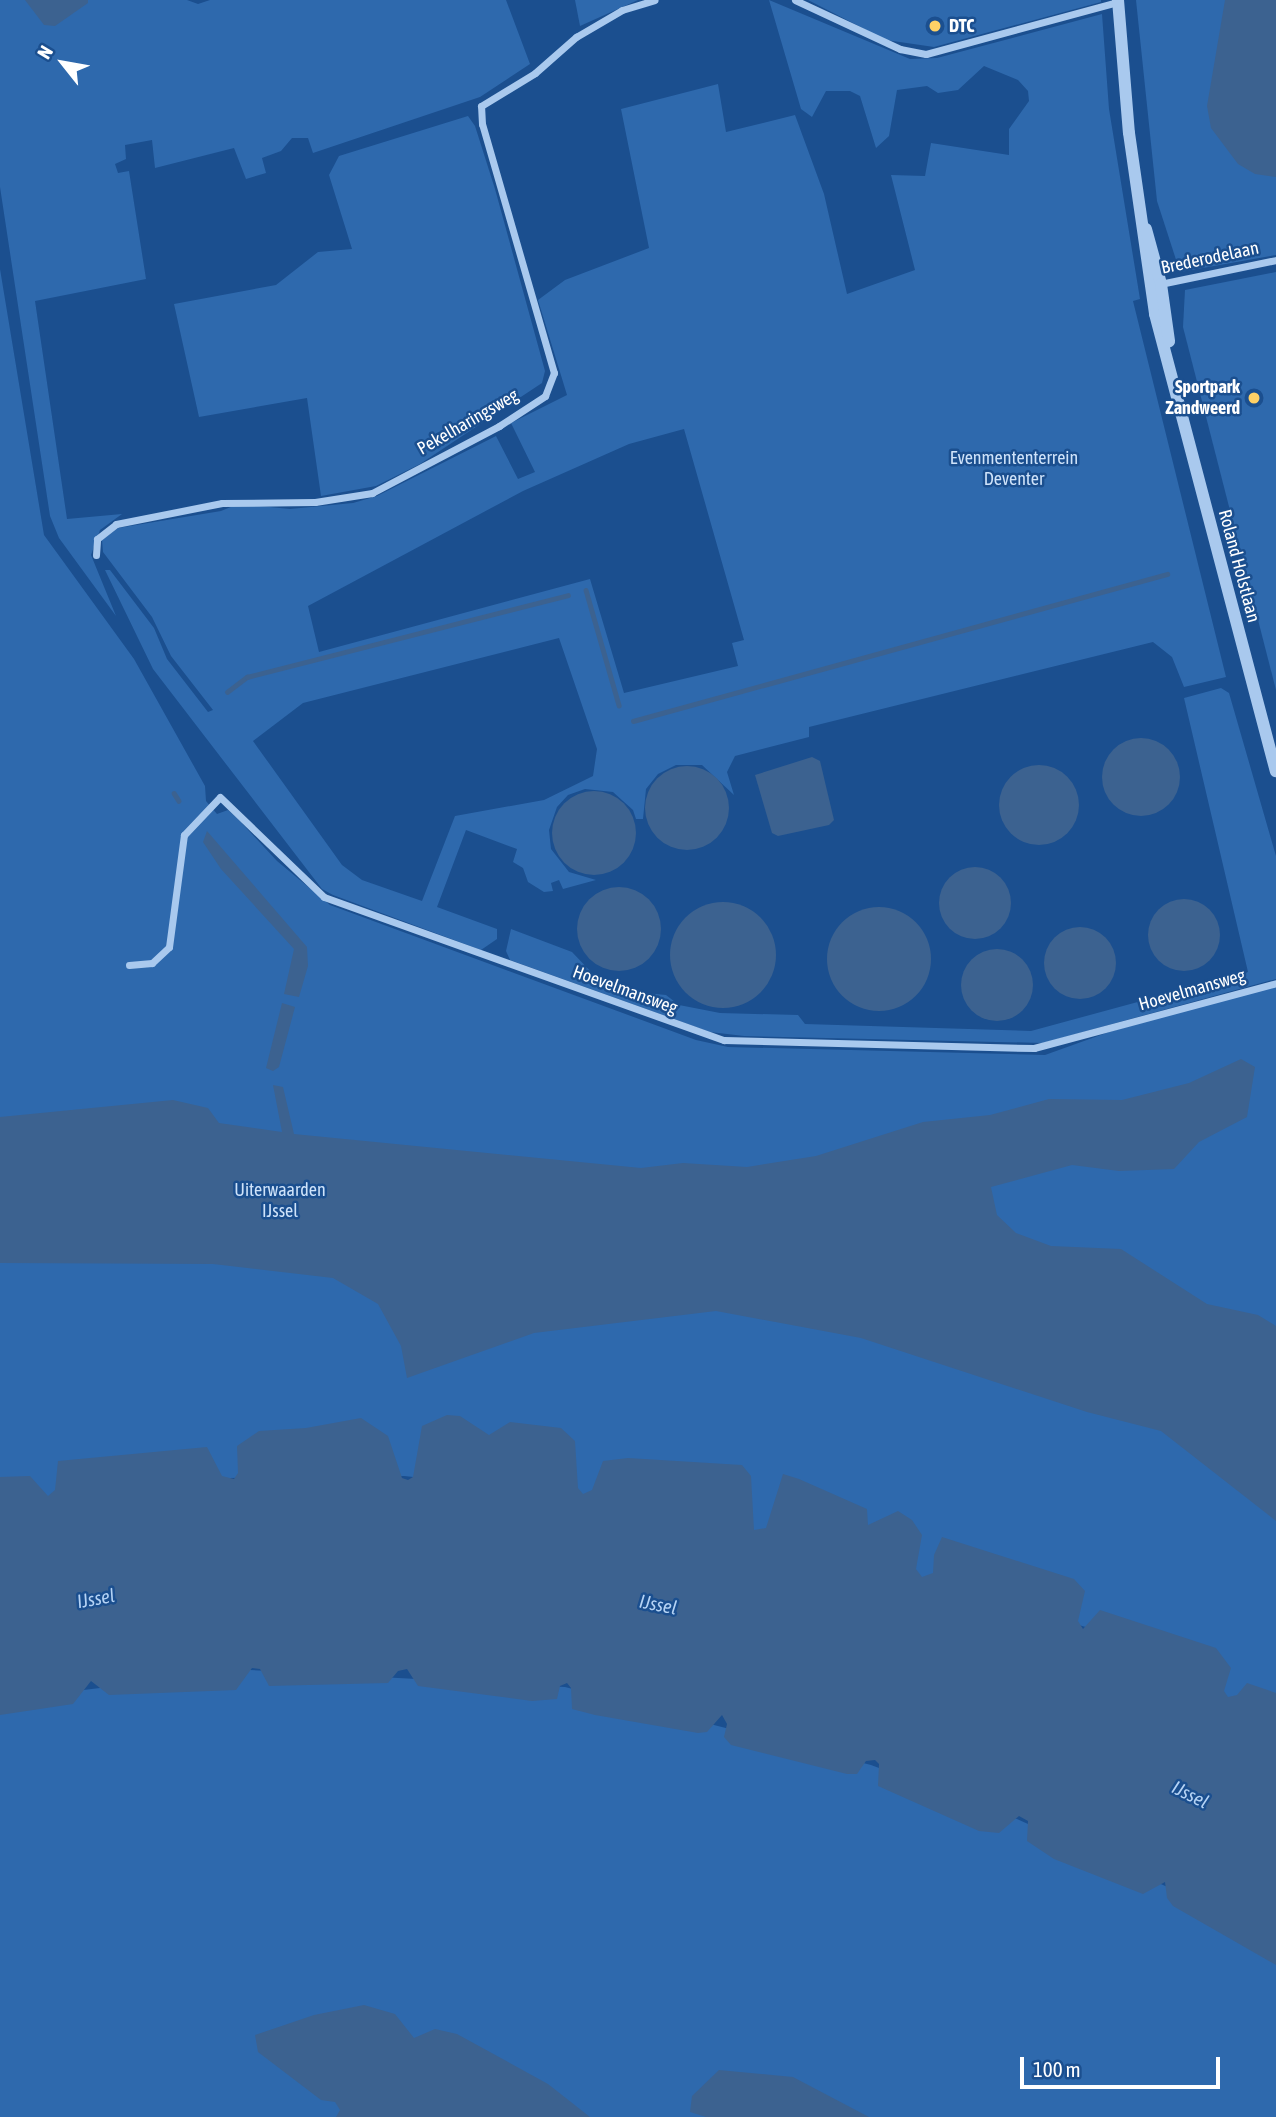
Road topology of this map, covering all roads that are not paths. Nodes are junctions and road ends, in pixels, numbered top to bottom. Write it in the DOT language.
graph roads {
  1 [pos="654,0"];
  2 [pos="795,0"];
  3 [pos="1118,1"];
  4 [pos="1276,260"];
  5 [pos="1156,286"];
  6 [pos="96,555"];
  7 [pos="1276,771"];
  8 [pos="129,965"];
  9 [pos="1276,983"];
  1 -- 6 [label="street, Pekelharingsweg"];
  2 -- 3 [label="street"];
  3 -- 5 [label="street, Roland Holstlaan"];
  4 -- 5 [label="street, Brederodelaan"];
  5 -- 7 [label="street, Roland Holstlaan"];
  8 -- 9 [label="street, Hoevelmansweg"];
}
